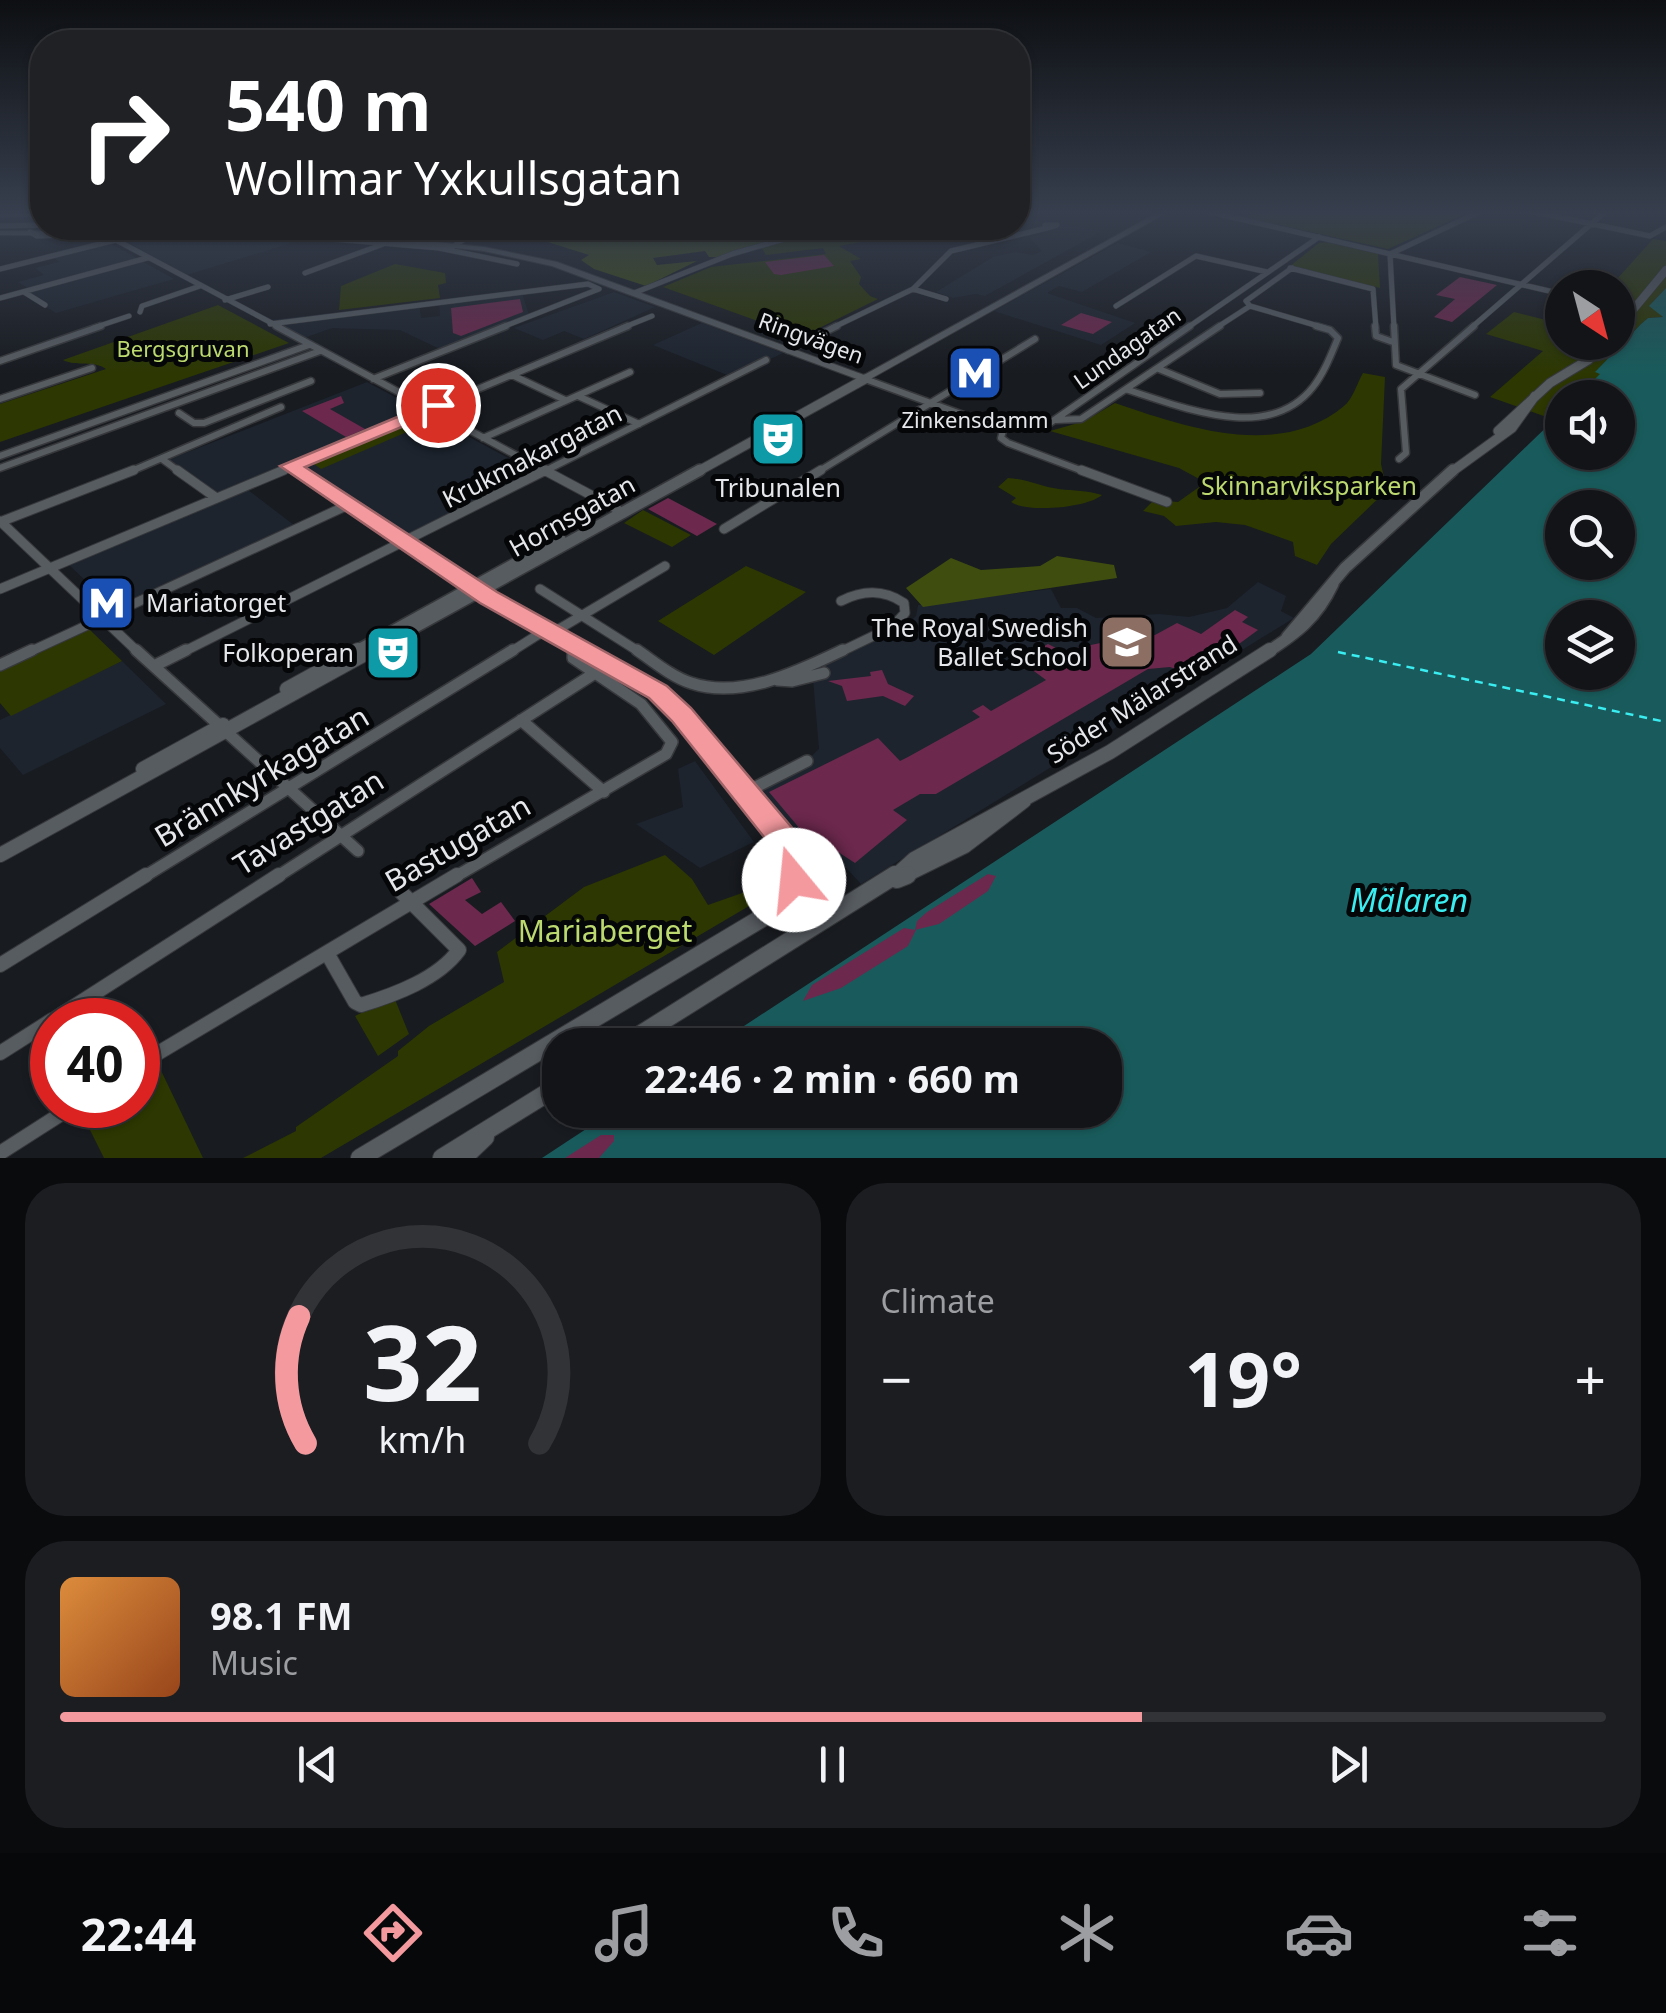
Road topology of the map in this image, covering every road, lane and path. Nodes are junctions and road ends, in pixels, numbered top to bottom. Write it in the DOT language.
graph roads {
  1 [pos="118,266"];
  2 [pos="162,266"];
  3 [pos="324,266"];
  4 [pos="559,266"];
  5 [pos="702,266"];
  6 [pos="936,266"];
  7 [pos="1062,266"];
  8 [pos="1182,266"];
  9 [pos="1244,266"];
  10 [pos="1277,266"];
  11 [pos="1283,266"];
  12 [pos="1391,266"];
  13 [pos="1443,266"];
  14 [pos="1542,266"];
  15 [pos="1292,268"];
  16 [pos="1666,270"];
  17 [pos="1268,272"];
  18 [pos="305,273"];
  19 [pos="601,282"];
  20 [pos="1521,284"];
  21 [pos="200,286"];
  22 [pos="268,286"];
  23 [pos="913,288"];
  24 [pos="1545,290"];
  25 [pos="24,292"];
  26 [pos="637,292"];
  27 [pos="0,298"];
  28 [pos="946,299"];
  29 [pos="226,300"];
  30 [pos="157,301"];
  31 [pos="45,306"];
  32 [pos="1116,306"];
  33 [pos="1250,306"];
  34 [pos="1635,308"];
  35 [pos="135,314"];
  36 [pos="652,316"];
  37 [pos="270,324"];
  38 [pos="1035,339"];
  39 [pos="1394,342"];
  40 [pos="309,345"];
  41 [pos="791,348"];
  42 [pos="320,351"];
  43 [pos="766,360"];
  44 [pos="1588,360"];
  45 [pos="0,361"];
  46 [pos="92,368"];
  47 [pos="1159,369"];
  48 [pos="630,372"];
  49 [pos="1416,374"];
  50 [pos="512,375"];
  51 [pos="865,376"];
  52 [pos="372,378"];
  53 [pos="311,381"];
  54 [pos="1128,390"];
  55 [pos="1260,393"];
  56 [pos="1475,395"];
  57 [pos="578,396"];
  58 [pos="0,399"];
  59 [pos="565,400"];
  60 [pos="933,401"];
  61 [pos="274,402"];
  62 [pos="429,409"];
  63 [pos="179,413"];
  64 [pos="1055,420"];
  65 [pos="639,424"];
  66 [pos="1004,427"];
  67 [pos="1031,428"];
  68 [pos="483,438"];
  69 [pos="0,456"];
  70 [pos="1400,459"];
  71 [pos="162,460"];
  72 [pos="290,466"];
  73 [pos="0,468"];
  74 [pos="547,471"];
  75 [pos="215,497"];
  76 [pos="1167,502"];
  77 [pos="348,504"];
  78 [pos="620,511"];
  79 [pos="0,522"];
  80 [pos="724,530"];
  81 [pos="404,542"];
  82 [pos="666,566"];
  83 [pos="48,567"];
  84 [pos="540,588"];
  85 [pos="0,589"];
  86 [pos="476,590"];
  87 [pos="842,601"];
  88 [pos="104,617"];
  89 [pos="583,617"];
  90 [pos="551,631"];
  91 [pos="572,642"];
  92 [pos="0,665"];
  93 [pos="154,666"];
  94 [pos="595,674"];
  95 [pos="824,674"];
  96 [pos="774,680"];
  97 [pos="522,720"];
  98 [pos="224,729"];
  99 [pos="806,762"];
  100 [pos="290,789"];
  101 [pos="604,792"];
  102 [pos="746,792"];
  103 [pos="340,835"];
  104 [pos="0,847"];
  105 [pos="358,851"];
  106 [pos="0,855"];
  107 [pos="399,890"];
  108 [pos="412,903"];
  109 [pos="326,954"];
  110 [pos="0,965"];
  111 [pos="87,998"];
  112 [pos="652,1028"];
  113 [pos="30,1034"];
  114 [pos="160,1052"];
  115 [pos="0,1053"];
  116 [pos="542,1097"];
  117 [pos="499,1124"];
  118 [pos="40,1128"];
  119 [pos="0,1154"];
  120 [pos="360,1158"];
  121 [pos="442,1158"];
  122 [pos="463,1158"];
  1 -- 25 [label="street"];
  2 -- 21 [label="street"];
  3 -- 18 [label="street"];
  4 -- 19 [label="main road, Ringvägen"];
  5 -- 26 [label="street"];
  6 -- 23 [label="street"];
  7 -- 51 [label="main road, Hornsgatan"];
  8 -- 32 [label="street"];
  9 -- 17 [label="street"];
  10 -- 17 [label="street, Lundagatan"];
  11 -- 15 [label="street"];
  12 -- 39 [label="street"];
  13 -- 20 [label="street"];
  14 -- 20 [label="street"];
  15 -- 33 [label="street, Lundagatan"];
  15 -- 39 [label="street"];
  16 -- 34 [label="street"];
  17 -- 64 [label="street, Lundagatan"];
  19 -- 26 [label="main road, Ringvägen"];
  19 -- 37 [label="street"];
  19 -- 52 [label="street"];
  20 -- 24 [label="street"];
  20 -- 49 [label="street"];
  21 -- 29 [label="street"];
  21 -- 30 [label="street"];
  22 -- 29 [label="street"];
  23 -- 28 [label="street"];
  23 -- 41 [label="street"];
  25 -- 27 [label="street"];
  25 -- 31 [label="street"];
  26 -- 41 [label="main road, Ringvägen"];
  29 -- 37 [label="street"];
  30 -- 35 [label="street"];
  33 -- 47 [label="street, Lundagatan"];
  33 -- 54 [label="street"];
  35 -- 45 [label="street"];
  36 -- 50 [label="street"];
  37 -- 40 [label="street"];
  38 -- 60 [label="street"];
  39 -- 49 [label="street"];
  40 -- 42 [label="street"];
  40 -- 69 [label="street"];
  41 -- 51 [label="main road, Ringvägen"];
  42 -- 52 [label="street"];
  42 -- 73 [label="street"];
  43 -- 65 [label="street, Krukmakargatan"];
  44 -- 112 [label="street, Söder Mälarstrand"];
  46 -- 58 [label="street"];
  47 -- 54 [label="street, Lundagatan"];
  47 -- 55 [label="street"];
  48 -- 57 [label="street"];
  49 -- 56 [label="street"];
  49 -- 70 [label="street"];
  50 -- 59 [label="street"];
  50 -- 62 [label="street"];
  51 -- 60 [label="street, Ringvägen"];
  51 -- 78 [label="street, Hornsgatan"];
  52 -- 62 [label="street"];
  53 -- 61 [label="street"];
  54 -- 64 [label="street, Lundagatan"];
  57 -- 59 [label="street"];
  57 -- 65 [label="street"];
  59 -- 68 [label="street"];
  60 -- 66 [label="street, Ringvägen"];
  60 -- 80 [label="street"];
  61 -- 63 [label="street"];
  61 -- 71 [label="street"];
  62 -- 68 [label="street"];
  62 -- 72 [label="street"];
  64 -- 67 [label="street, Lundagatan"];
  65 -- 74 [label="street, Krukmakargatan"];
  66 -- 67 [label="street, Ringvägen"];
  66 -- 76 [label="street"];
  68 -- 74 [label="street"];
  71 -- 75 [label="street"];
  71 -- 79 [label="street"];
  72 -- 75 [label="street"];
  72 -- 77 [label="street"];
  74 -- 78 [label="street"];
  74 -- 81 [label="street, Krukmakargatan"];
  75 -- 83 [label="street"];
  77 -- 81 [label="street"];
  77 -- 88 [label="street"];
  78 -- 86 [label="street, Hornsgatan"];
  79 -- 83 [label="street"];
  81 -- 86 [label="street"];
  81 -- 93 [label="street, Krukmakargatan"];
  82 -- 89 [label="street, Brännkyrkagatan"];
  83 -- 85 [label="street"];
  83 -- 88 [label="street"];
  84 -- 89 [label="street"];
  86 -- 90 [label="street"];
  86 -- 98 [label="street, Hornsgatan"];
  87 -- 96 [label="street"];
  88 -- 92 [label="street"];
  88 -- 93 [label="street"];
  89 -- 90 [label="street, Brännkyrkagatan"];
  89 -- 96 [label="street"];
  90 -- 91 [label="street"];
  90 -- 100 [label="street, Brännkyrkagatan"];
  91 -- 94 [label="street, Bastugatan"];
  91 -- 102 [label="street"];
  93 -- 98 [label="street"];
  94 -- 97 [label="street, Tavastgatan"];
  94 -- 101 [label="street, Bastugatan"];
  95 -- 96 [label="street"];
  97 -- 101 [label="street"];
  97 -- 103 [label="street, Tavastgatan"];
  98 -- 100 [label="street"];
  98 -- 104 [label="street, Hornsgatan"];
  98 -- 106 [label="street, Hornsgatan"];
  99 -- 102 [label="street"];
  100 -- 103 [label="street"];
  100 -- 110 [label="street, Brännkyrkagatan"];
  101 -- 108 [label="street, Bastugatan"];
  102 -- 120 [label="street"];
  103 -- 105 [label="street"];
  103 -- 111 [label="street, Tavastgatan"];
  107 -- 108 [label="street"];
  108 -- 109 [label="street, Bastugatan"];
  108 -- 109 [label="street"];
  109 -- 114 [label="street, Bastugatan"];
  113 -- 115 [label="street, Tavastgatan"];
  116 -- 117 [label="street"];
  117 -- 121 [label="street"];
  117 -- 122 [label="street"];
  118 -- 119 [label="street"];
}
